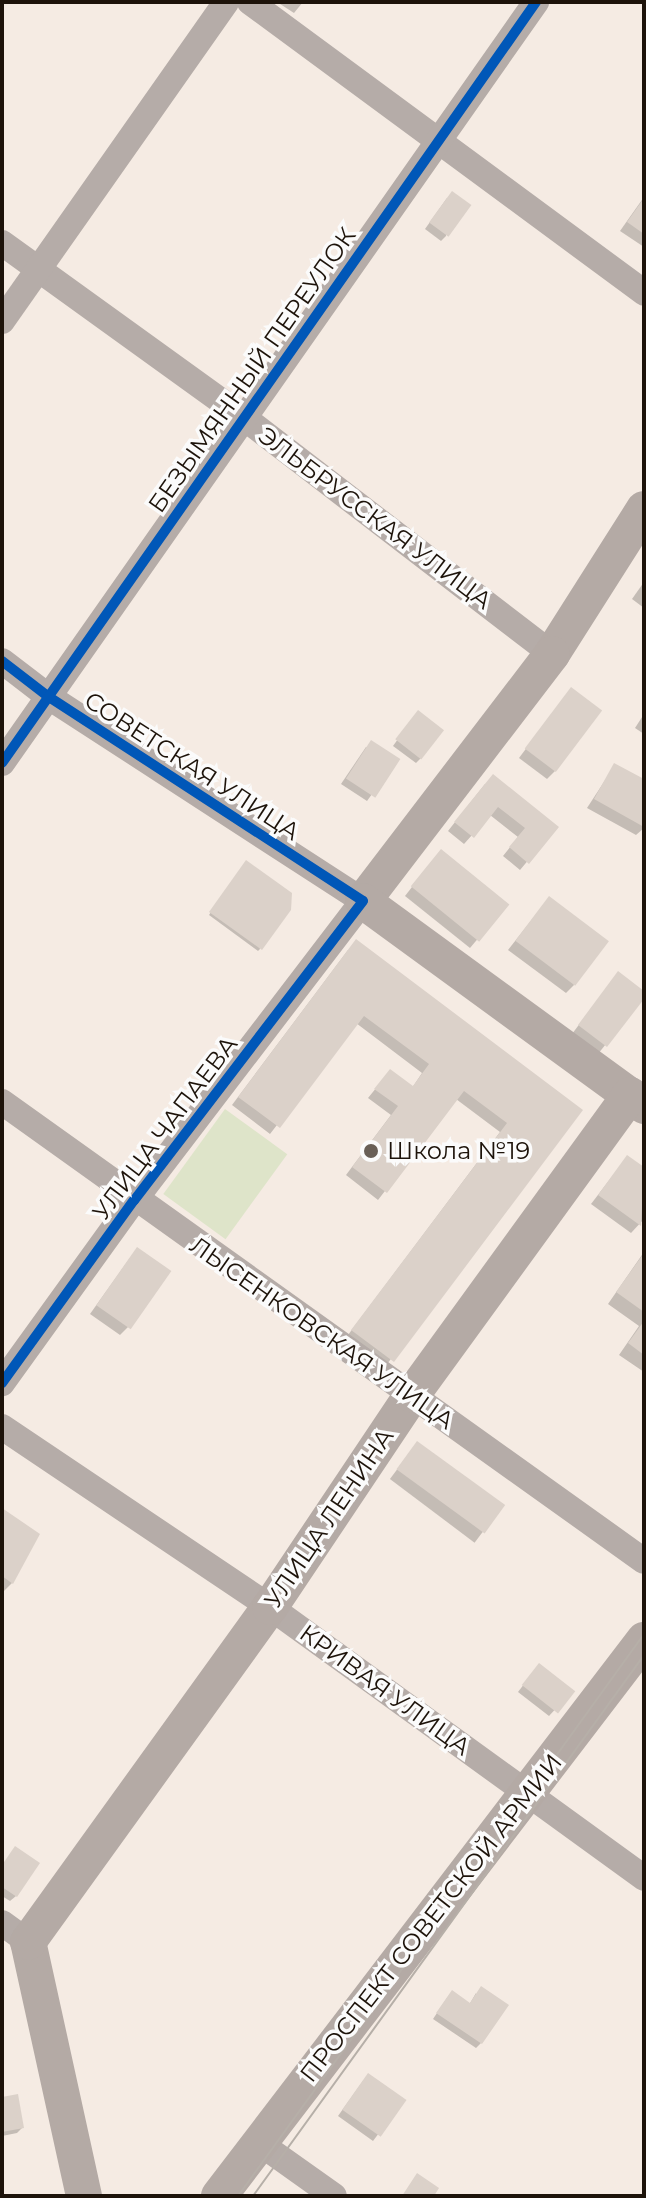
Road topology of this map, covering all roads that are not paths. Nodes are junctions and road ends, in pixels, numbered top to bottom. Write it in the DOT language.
graph roads {
  1 [pos="226,2"];
  2 [pos="250,2"];
  3 [pos="536,2"];
  4 [pos="440,139"];
  5 [pos="2,243"];
  6 [pos="37,268"];
  7 [pos="644,293"];
  8 [pos="2,321"];
  9 [pos="243,417"];
  10 [pos="644,509"];
  11 [pos="552,654"];
  12 [pos="2,661"];
  13 [pos="49,697"];
  14 [pos="2,763"];
  15 [pos="363,901"];
  16 [pos="637,1100"];
  17 [pos="2,1102"];
  18 [pos="134,1200"];
  19 [pos="2,1383"];
  20 [pos="412,1395"];
  21 [pos="2,1427"];
  22 [pos="644,1561"];
  23 [pos="270,1607"];
  24 [pos="644,1640"];
  25 [pos="529,1793"];
  26 [pos="644,1878"];
  27 [pos="15,1932"];
  28 [pos="258,2142"];
  29 [pos="84,2196"];
  30 [pos="219,2196"];
  31 [pos="334,2196"];
  1 -- 6 [label="street"];
  2 -- 4 [label="street"];
  3 -- 4 [label="street, БЕЗЫМЯННЫЙ ПЕРЕУЛОК"];
  4 -- 7 [label="street"];
  4 -- 9 [label="street, БЕЗЫМЯННЫЙ ПЕРЕУЛОК"];
  5 -- 6 [label="street, ЭЛЬБРУССКАЯ УЛИЦА"];
  6 -- 8 [label="street"];
  6 -- 9 [label="street, ЭЛЬБРУССКАЯ УЛИЦА"];
  9 -- 11 [label="street, ЭЛЬБРУССКАЯ УЛИЦА"];
  9 -- 13 [label="street, БЕЗЫМЯННЫЙ ПЕРЕУЛОК"];
  10 -- 11 [label="main road, УЛИЦА ЧАПАЕВА"];
  11 -- 15 [label="main road, УЛИЦА ЧАПАЕВА"];
  12 -- 13 [label="street, СОВЕТСКАЯ УЛИЦА"];
  13 -- 14 [label="street, БЕЗЫМЯННЫЙ ПЕРЕУЛОК"];
  13 -- 15 [label="street, СОВЕТСКАЯ УЛИЦА"];
  15 -- 16 [label="main road, СОВЕТСКАЯ УЛИЦА"];
  15 -- 18 [label="street, УЛИЦА ЧАПАЕВА"];
  16 -- 20 [label="main road, УЛИЦА ЛЕНИНА"];
  17 -- 18 [label="street, ЛЫСЕНКОВСКАЯ УЛИЦА"];
  18 -- 19 [label="street, УЛИЦА ЧАПАЕВА"];
  18 -- 20 [label="street, ЛЫСЕНКОВСКАЯ УЛИЦА"];
  20 -- 22 [label="street, ЛЫСЕНКОВСКАЯ УЛИЦА"];
  20 -- 23 [label="main road, УЛИЦА ЛЕНИНА"];
  21 -- 23 [label="street, КРИВАЯ УЛИЦА"];
  23 -- 25 [label="street, КРИВАЯ УЛИЦА"];
  23 -- 27 [label="main road, УЛИЦА ЛЕНИНА"];
  24 -- 25 [label="main road, ПРОСПЕКТ СОВЕТСКОЙ АРМИИ"];
  25 -- 26 [label="street, КРИВАЯ УЛИЦА"];
  25 -- 28 [label="main road, ПРОСПЕКТ СОВЕТСКОЙ АРМИИ"];
  27 -- 29 [label="main road"];
  28 -- 30 [label="main road, ПРОСПЕКТ СОВЕТСКОЙ АРМИИ"];
  28 -- 31 [label="street"];
}
